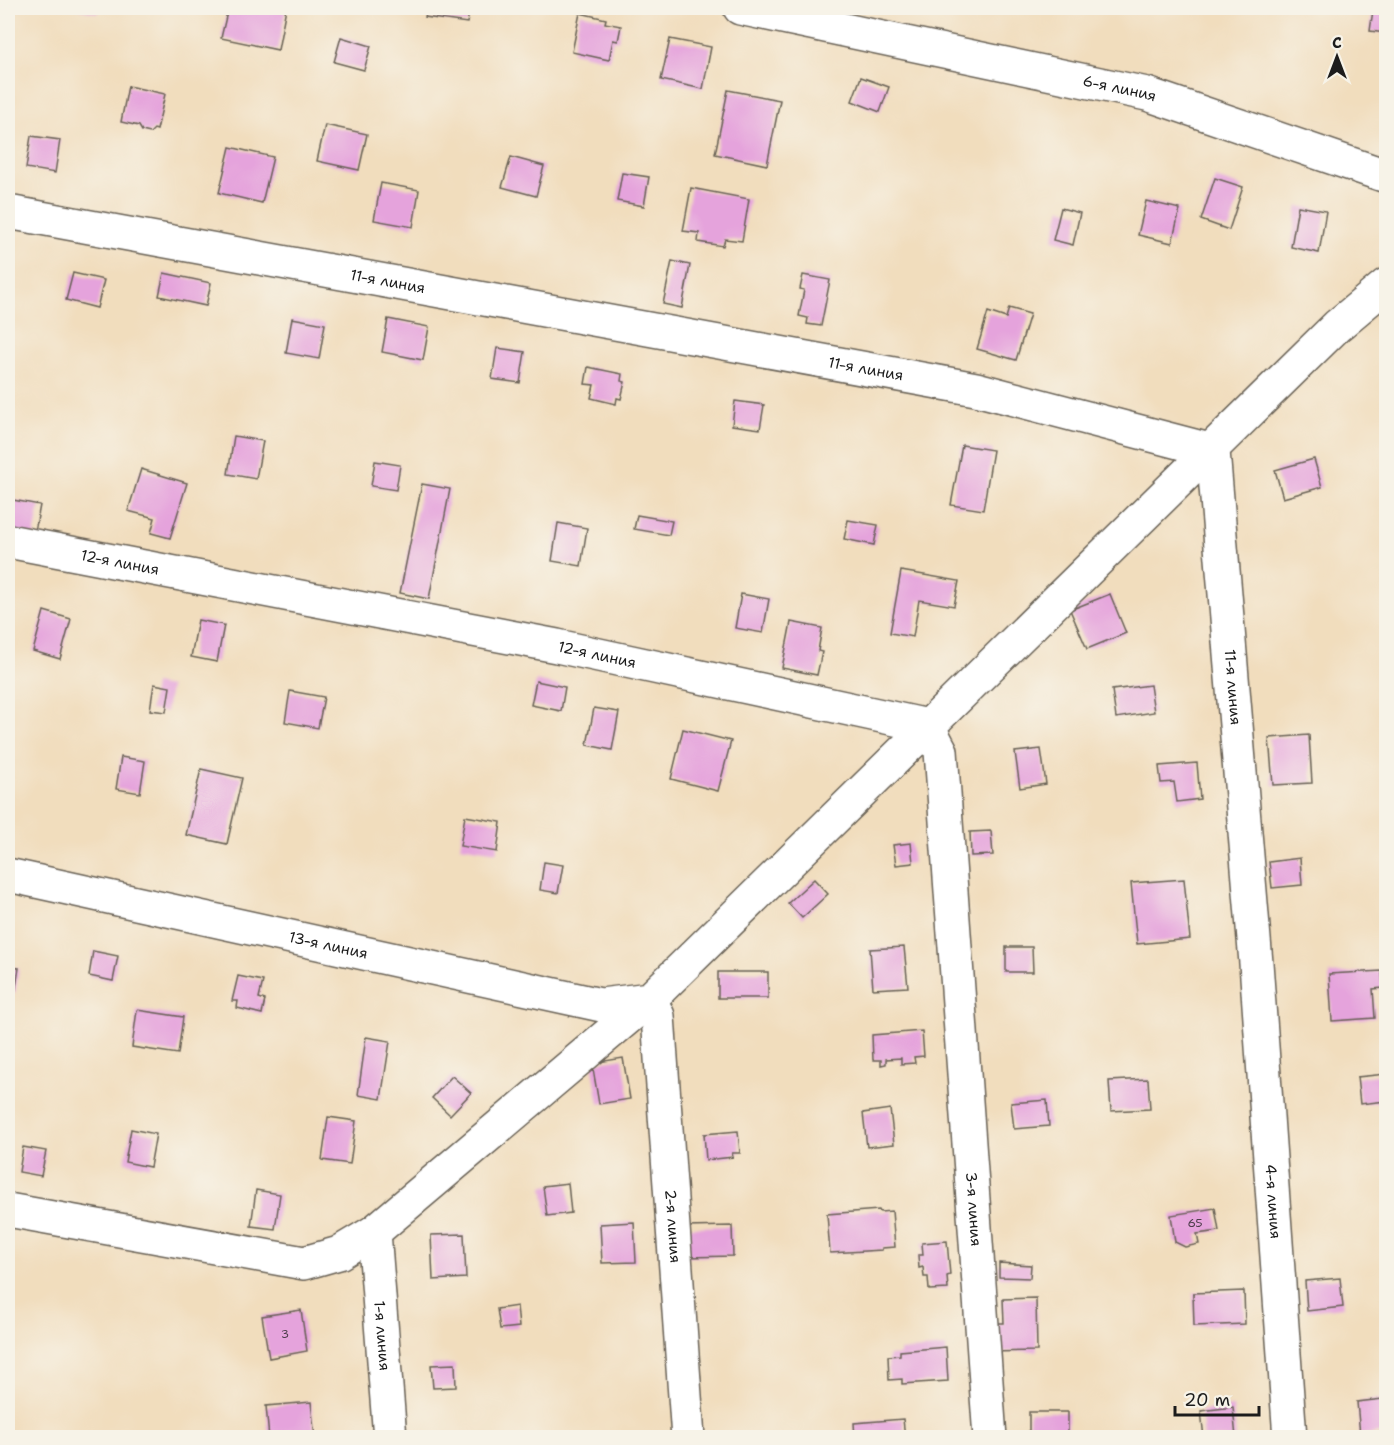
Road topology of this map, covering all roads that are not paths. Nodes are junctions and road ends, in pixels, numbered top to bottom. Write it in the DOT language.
graph roads {
  1 [pos="740,8"];
  2 [pos="1386,176"];
  3 [pos="8,212"];
  4 [pos="1386,285"];
  5 [pos="1213,451"];
  6 [pos="8,541"];
  7 [pos="928,726"];
  8 [pos="8,875"];
  9 [pos="1256,963"];
  10 [pos="654,1007"];
  11 [pos="8,1210"];
  12 [pos="374,1232"];
  13 [pos="390,1437"];
  14 [pos="688,1437"];
  15 [pos="990,1437"];
  16 [pos="1290,1437"];
  1 -- 2 [label="street, 6-я линия"];
  3 -- 5 [label="street, 11-я линия"];
  4 -- 5 [label="street"];
  5 -- 7 [label="street"];
  5 -- 9 [label="street, 11-я линия"];
  6 -- 7 [label="street, 12-я линия"];
  7 -- 10 [label="street"];
  7 -- 15 [label="street, 3-я линия"];
  8 -- 10 [label="street, 13-я линия"];
  9 -- 16 [label="street, 4-я линия"];
  10 -- 12 [label="street"];
  10 -- 14 [label="street, 2-я линия"];
  11 -- 12 [label="street"];
  12 -- 13 [label="street, 1-я линия"];
}
